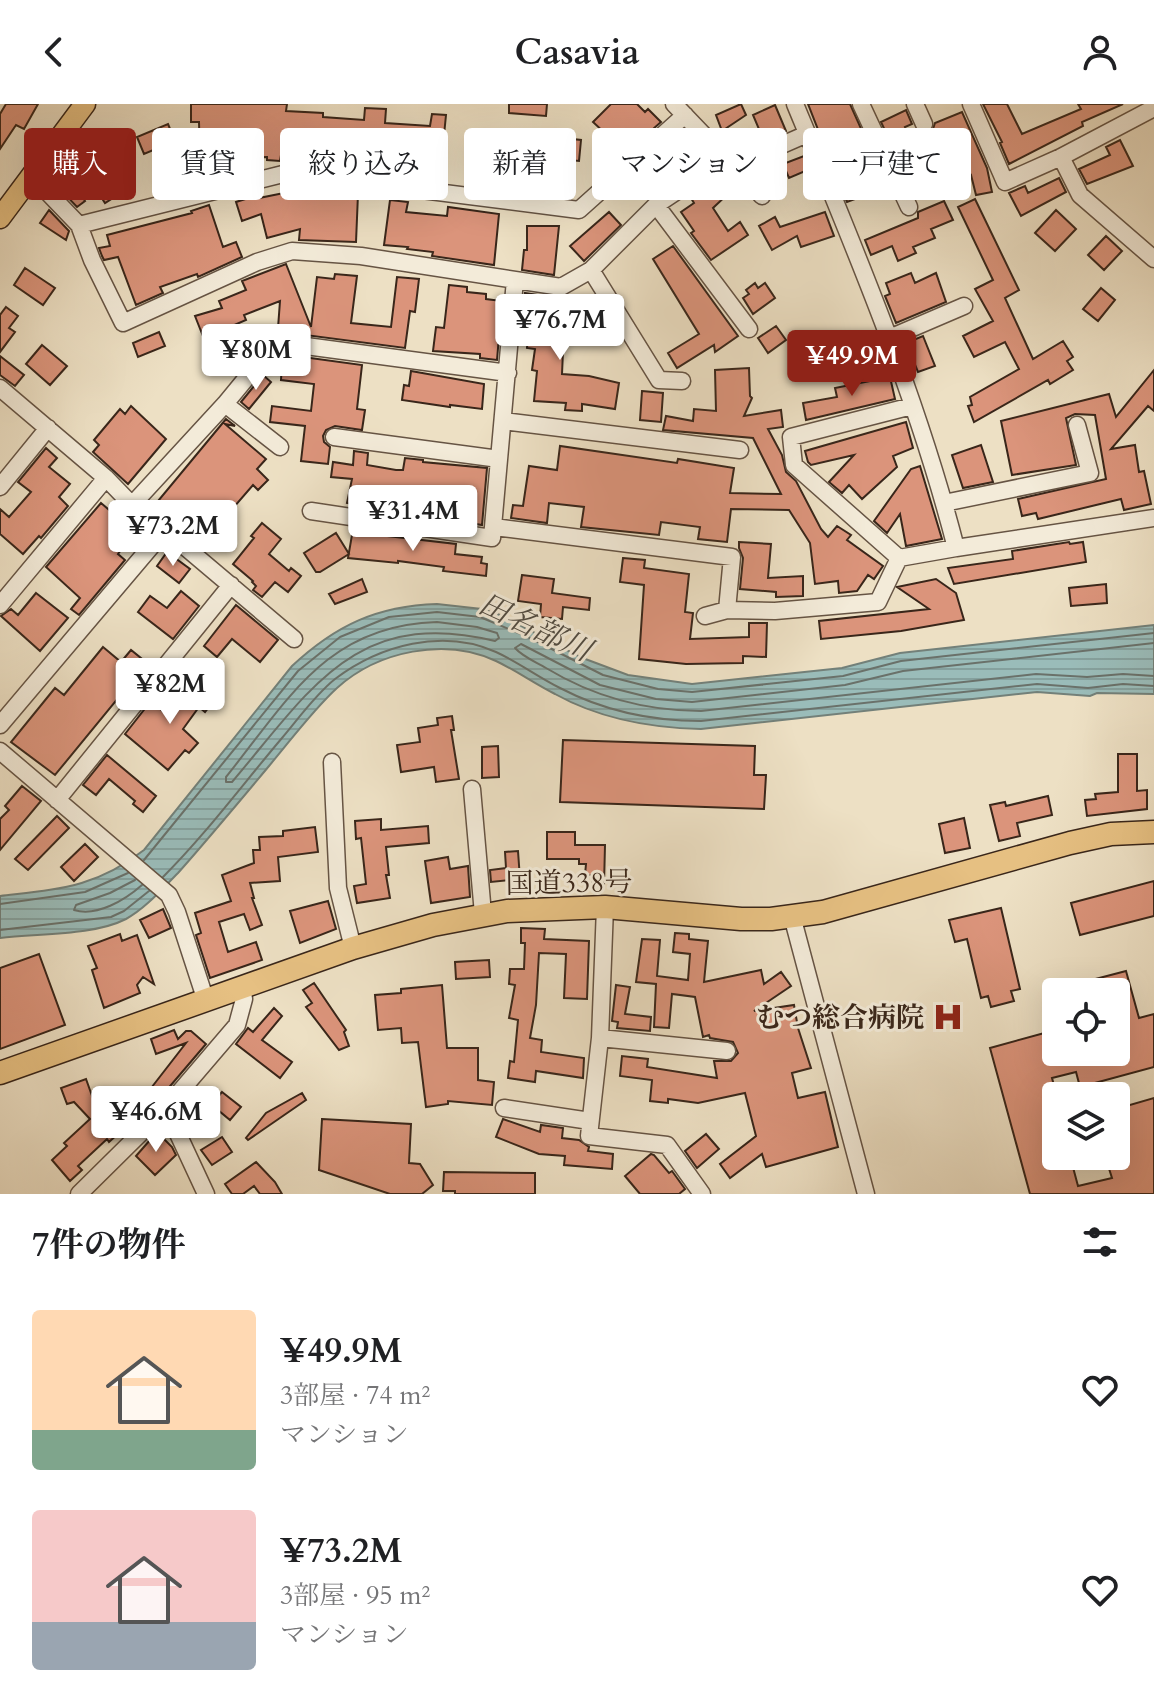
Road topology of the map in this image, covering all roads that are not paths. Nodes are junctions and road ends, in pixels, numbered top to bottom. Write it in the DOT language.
graph roads {
  1 [pos="85,104"];
  2 [pos="795,104"];
  3 [pos="861,104"];
  4 [pos="915,104"];
  5 [pos="971,104"];
  6 [pos="678,107"];
  7 [pos="1154,108"];
  8 [pos="924,124"];
  9 [pos="67,128"];
  10 [pos="698,128"];
  11 [pos="805,128"];
  12 [pos="1061,157"];
  13 [pos="24,185"];
  14 [pos="55,200"];
  15 [pos="664,200"];
  16 [pos="833,200"];
  17 [pos="656,205"];
  18 [pos="909,207"];
  19 [pos="0,218"];
  20 [pos="79,225"];
  21 [pos="1154,259"];
  22 [pos="591,270"];
  23 [pos="515,280"];
  24 [pos="964,306"];
  25 [pos="749,329"];
  26 [pos="887,339"];
  27 [pos="508,373"];
  28 [pos="682,381"];
  29 [pos="0,388"];
  30 [pos="225,404"];
  31 [pos="912,406"];
  32 [pos="503,421"];
  33 [pos="1077,425"];
  34 [pos="48,428"];
  35 [pos="334,437"];
  36 [pos="280,447"];
  37 [pos="740,450"];
  38 [pos="499,459"];
  39 [pos="106,478"];
  40 [pos="0,487"];
  41 [pos="944,503"];
  42 [pos="132,505"];
  43 [pos="311,511"];
  44 [pos="1154,518"];
  45 [pos="494,527"];
  46 [pos="165,530"];
  47 [pos="956,548"];
  48 [pos="899,558"];
  49 [pos="231,585"];
  50 [pos="0,605"];
  51 [pos="727,610"];
  52 [pos="705,616"];
  53 [pos="294,639"];
  54 [pos="0,725"];
  55 [pos="0,751"];
  56 [pos="332,762"];
  57 [pos="472,789"];
  58 [pos="57,800"];
  59 [pos="1154,832"];
  60 [pos="605,907"];
  61 [pos="483,914"];
  62 [pos="792,916"];
  63 [pos="353,948"];
  64 [pos="242,988"];
  65 [pos="206,1001"];
  66 [pos="600,1038"];
  67 [pos="727,1051"];
  68 [pos="0,1073"];
  69 [pos="166,1108"];
  70 [pos="504,1108"];
  71 [pos="590,1121"];
  72 [pos="79,1194"];
  73 [pos="206,1194"];
  74 [pos="702,1194"];
  75 [pos="866,1194"];
  1 -- 9 [label="main road"];
  2 -- 11 [label="street"];
  3 -- 18 [label="street"];
  4 -- 8 [label="street"];
  5 -- 12 [label="street"];
  6 -- 10 [label="street"];
  6 -- 20 [label="street"];
  7 -- 12 [label="street"];
  12 -- 21 [label="street"];
  13 -- 19 [label="main road"];
  14 -- 20 [label="street"];
  15 -- 17 [label="street"];
  16 -- 26 [label="street"];
  17 -- 22 [label="street"];
  17 -- 25 [label="street"];
  20 -- 23 [label="street"];
  22 -- 23 [label="street"];
  22 -- 28 [label="street"];
  23 -- 27 [label="street"];
  24 -- 26 [label="street"];
  26 -- 31 [label="street"];
  27 -- 30 [label="street"];
  27 -- 32 [label="street"];
  29 -- 34 [label="street"];
  30 -- 36 [label="street"];
  30 -- 42 [label="street"];
  31 -- 41 [label="street"];
  31 -- 48 [label="street"];
  32 -- 37 [label="street"];
  32 -- 38 [label="street"];
  33 -- 41 [label="street"];
  34 -- 39 [label="street"];
  34 -- 40 [label="street"];
  35 -- 38 [label="street"];
  38 -- 45 [label="street"];
  39 -- 42 [label="street"];
  39 -- 50 [label="street"];
  41 -- 47 [label="street"];
  42 -- 46 [label="street"];
  43 -- 45 [label="street"];
  44 -- 47 [label="street"];
  45 -- 51 [label="street"];
  46 -- 49 [label="street"];
  46 -- 54 [label="street"];
  47 -- 48 [label="street"];
  48 -- 51 [label="street"];
  49 -- 53 [label="street"];
  49 -- 58 [label="street"];
  51 -- 52 [label="street"];
  55 -- 58 [label="street"];
  56 -- 63 [label="street"];
  57 -- 61 [label="street"];
  58 -- 65 [label="street"];
  59 -- 62 [label="highway, 国道338号"];
  60 -- 61 [label="highway, 国道338号"];
  60 -- 62 [label="highway, 国道338号"];
  60 -- 66 [label="street"];
  61 -- 63 [label="highway, 国道338号"];
  62 -- 75 [label="street"];
  63 -- 64 [label="highway, 国道338号"];
  64 -- 65 [label="highway, 国道338号"];
  64 -- 69 [label="street"];
  65 -- 68 [label="highway, 国道338号"];
  66 -- 67 [label="street"];
  66 -- 71 [label="street"];
  69 -- 72 [label="street"];
  69 -- 73 [label="street"];
  70 -- 71 [label="street"];
  71 -- 74 [label="street"];
}
